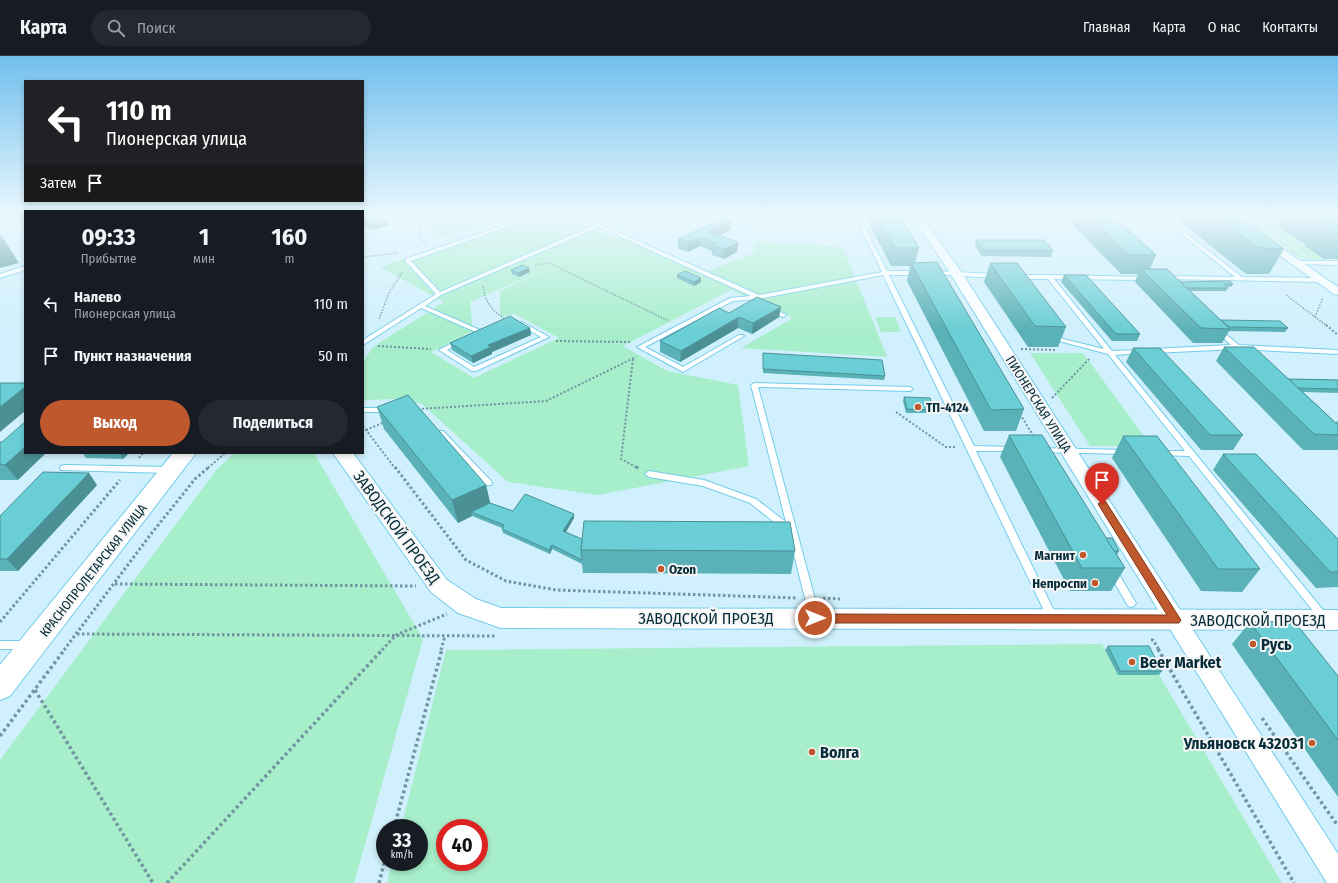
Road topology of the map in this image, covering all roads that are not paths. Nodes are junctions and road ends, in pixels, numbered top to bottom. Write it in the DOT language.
graph roads {
  1 [pos="422,255"];
  2 [pos="532,255"];
  3 [pos="664,255"];
  4 [pos="875,255"];
  5 [pos="943,255"];
  6 [pos="1210,255"];
  7 [pos="1285,255"];
  8 [pos="1297,263"];
  9 [pos="1338,263"];
  10 [pos="24,268"];
  11 [pos="884,273"];
  12 [pos="956,273"];
  13 [pos="0,276"];
  14 [pos="999,276"];
  15 [pos="1049,277"];
  16 [pos="1241,279"];
  17 [pos="1320,280"];
  18 [pos="1018,283"];
  19 [pos="1338,292"];
  20 [pos="439,294"];
  21 [pos="758,297"];
  22 [pos="746,299"];
  23 [pos="421,306"];
  24 [pos="782,315"];
  25 [pos="508,320"];
  26 [pos="494,326"];
  27 [pos="1051,327"];
  28 [pos="1214,327"];
  29 [pos="474,335"];
  30 [pos="741,336"];
  31 [pos="364,341"];
  32 [pos="1238,347"];
  33 [pos="1338,352"];
  34 [pos="1110,353"];
  35 [pos="910,389"];
  36 [pos="418,409"];
  37 [pos="364,410"];
  38 [pos="434,426"];
  39 [pos="971,448"];
  40 [pos="1018,449"];
  41 [pos="1069,451"];
  42 [pos="1137,452"];
  43 [pos="1152,453"];
  44 [pos="344,454"];
  45 [pos="1192,454"];
  46 [pos="178,462"];
  47 [pos="1050,463"];
  48 [pos="64,468"];
  49 [pos="649,474"];
  50 [pos="488,483"];
  51 [pos="777,533"];
  52 [pos="793,533"];
  53 [pos="1108,563"];
  54 [pos="1132,603"];
  55 [pos="812,608"];
  56 [pos="1053,619"];
  57 [pos="1176,620"];
  58 [pos="1332,620"];
  59 [pos="34,644"];
  60 [pos="0,645"];
  61 [pos="0,687"];
  62 [pos="1338,877"];
  1 -- 20 [label="lane"];
  2 -- 20 [label="lane"];
  3 -- 21 [label="lane"];
  4 -- 11 [label="lane"];
  5 -- 12 [label="street, ПИОНЕРСКАЯ УЛИЦА"];
  6 -- 16 [label="lane"];
  7 -- 8 [label="street"];
  8 -- 9 [label="lane"];
  8 -- 17 [label="street"];
  10 -- 13 [label="lane"];
  11 -- 12 [label="lane"];
  11 -- 21 [label="lane"];
  11 -- 39 [label="lane"];
  12 -- 14 [label="lane"];
  12 -- 41 [label="street, ПИОНЕРСКАЯ УЛИЦА"];
  15 -- 16 [label="lane"];
  15 -- 18 [label="lane"];
  15 -- 34 [label="lane"];
  16 -- 17 [label="lane"];
  17 -- 19 [label="street"];
  20 -- 23 [label="lane"];
  21 -- 22 [label="lane"];
  22 -- 24 [label="lane"];
  22 -- 30 [label="lane"];
  23 -- 29 [label="lane"];
  23 -- 31 [label="lane"];
  25 -- 29 [label="lane"];
  26 -- 29 [label="lane"];
  27 -- 34 [label="lane"];
  28 -- 32 [label="lane"];
  32 -- 33 [label="lane"];
  32 -- 34 [label="lane"];
  34 -- 45 [label="lane"];
  35 -- 52 [label="lane"];
  36 -- 37 [label="lane"];
  38 -- 50 [label="lane"];
  39 -- 40 [label="lane"];
  39 -- 56 [label="lane"];
  41 -- 42 [label="lane"];
  41 -- 47 [label="lane"];
  41 -- 57 [label="street, ПИОНЕРСКАЯ УЛИЦА"];
  43 -- 45 [label="lane"];
  44 -- 55 [label="street, ЗАВОДСКОЙ ПРОЕЗД"];
  45 -- 58 [label="lane"];
  46 -- 48 [label="lane"];
  46 -- 59 [label="main road, КРАСНОПРОЛЕТАРСКАЯ УЛИЦА"];
  49 -- 52 [label="lane"];
  51 -- 52 [label="lane"];
  52 -- 55 [label="lane"];
  53 -- 54 [label="lane"];
  55 -- 56 [label="street, ЗАВОДСКОЙ ПРОЕЗД"];
  56 -- 57 [label="street, ЗАВОДСКОЙ ПРОЕЗД"];
  57 -- 58 [label="street, ЗАВОДСКОЙ ПРОЕЗД"];
  57 -- 62 [label="street, ПИОНЕРСКАЯ УЛИЦА"];
  59 -- 60 [label="lane"];
  59 -- 61 [label="main road, КРАСНОПРОЛЕТАРСКАЯ УЛИЦА"];
}
